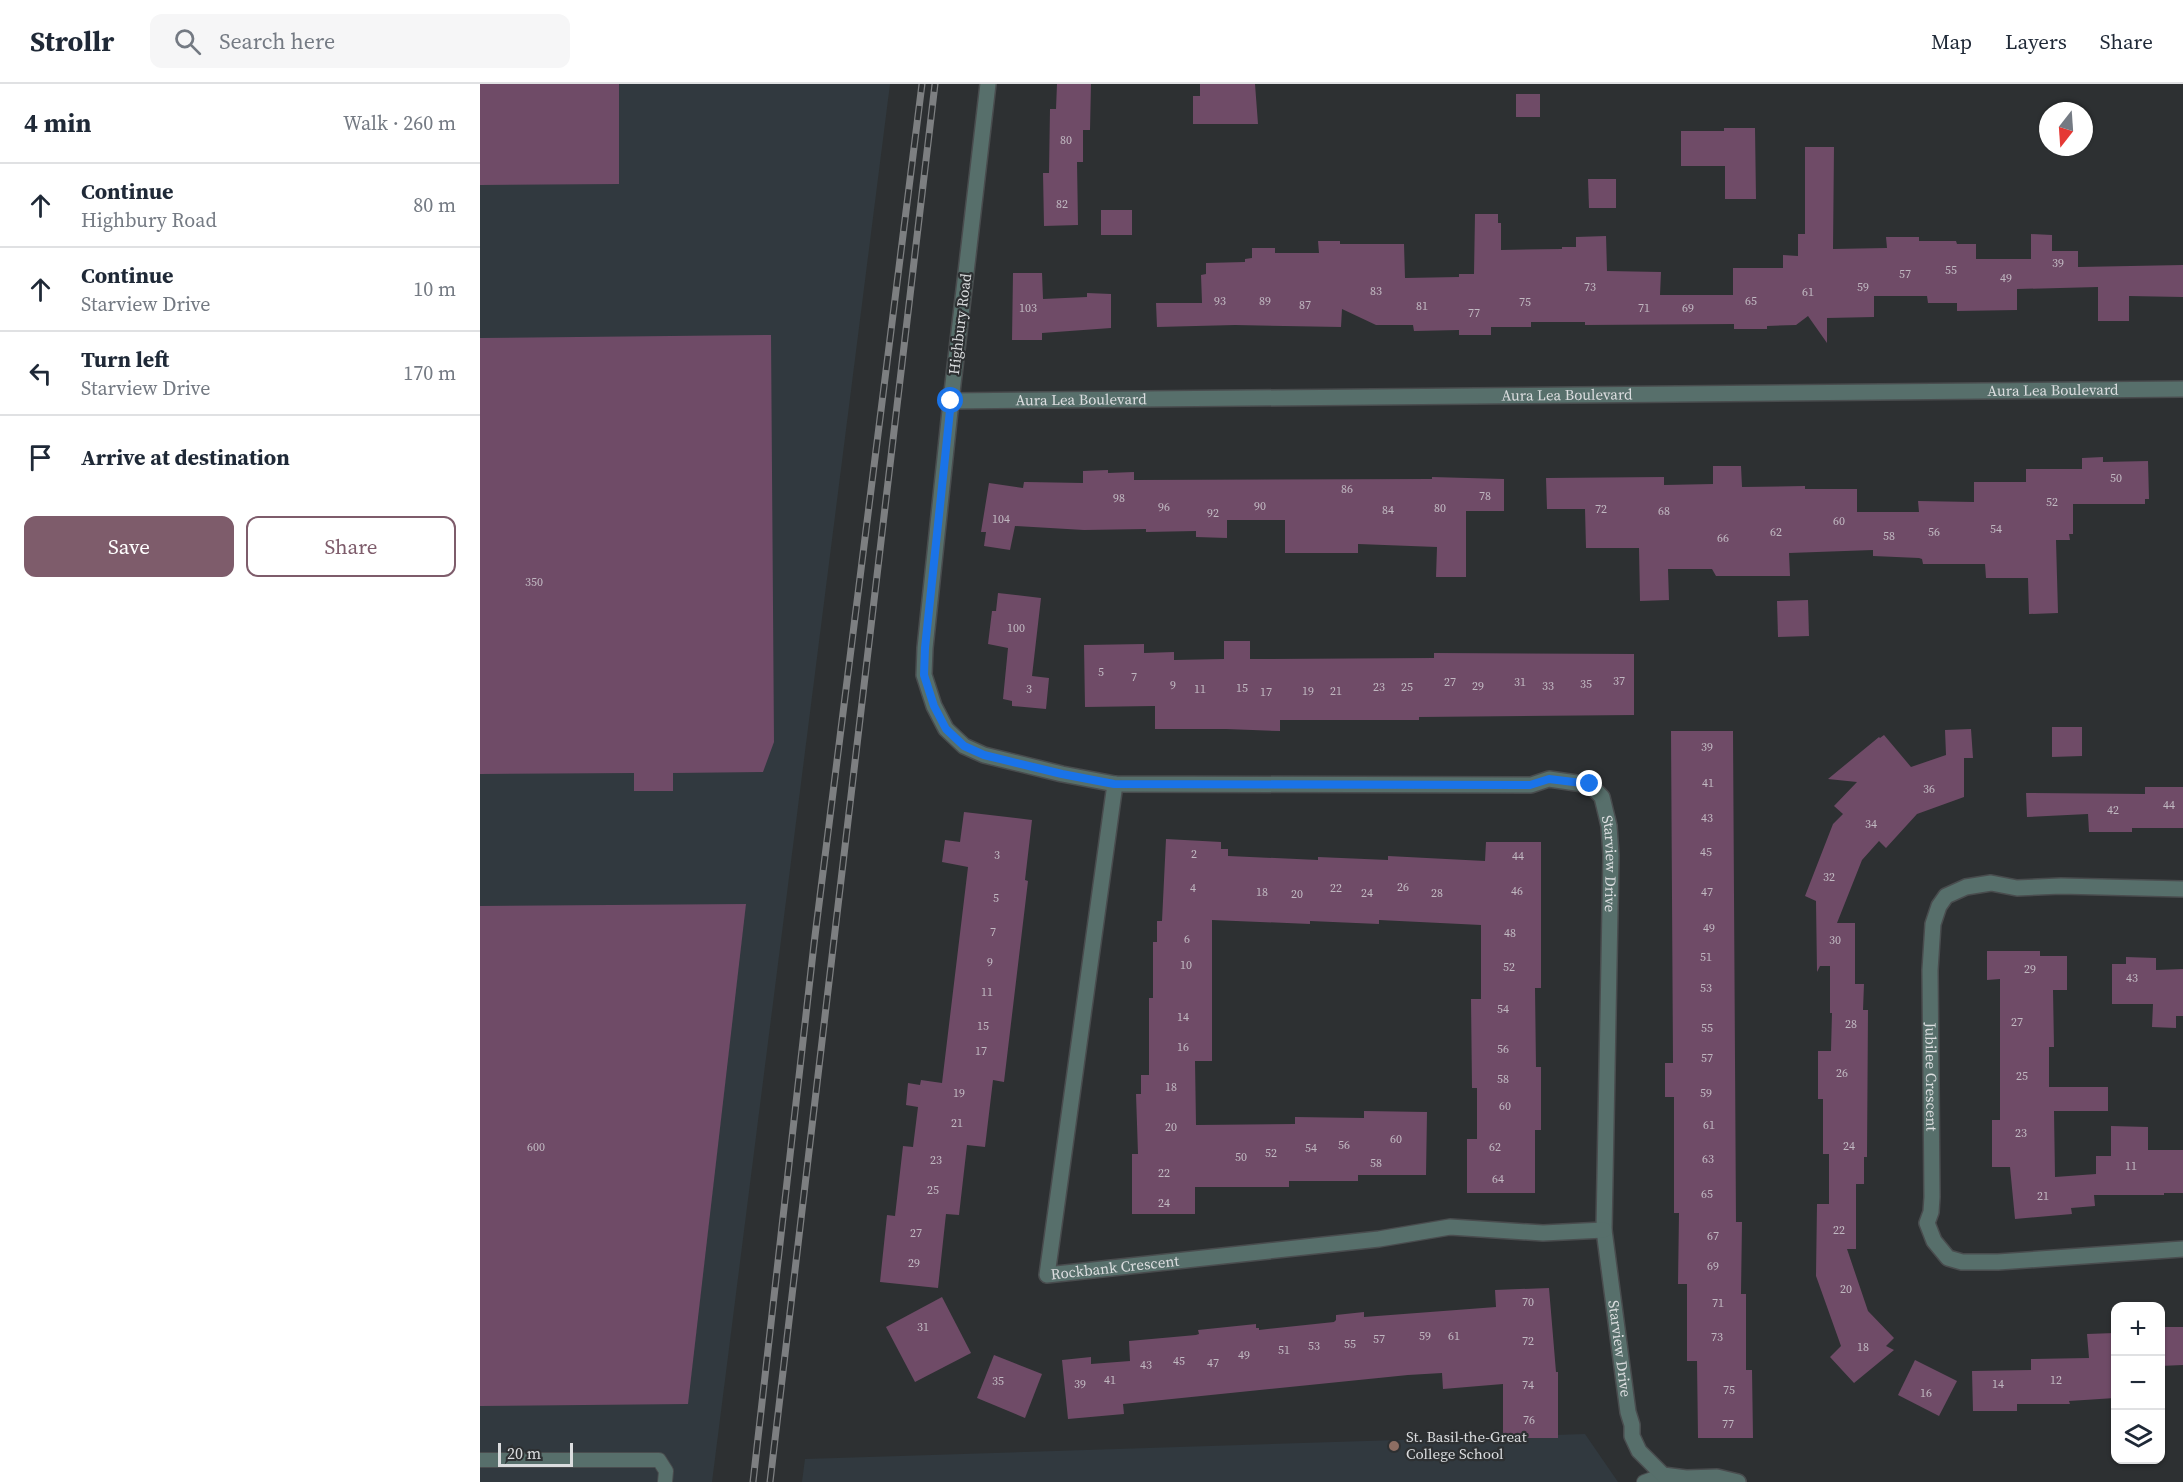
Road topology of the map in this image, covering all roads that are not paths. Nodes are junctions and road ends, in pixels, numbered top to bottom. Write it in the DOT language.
graph roads {
  1 [pos="988,84"];
  2 [pos="2183,389"];
  3 [pos="951,401"];
  4 [pos="934,706"];
  5 [pos="1114,784"];
  6 [pos="2183,889"];
  7 [pos="1604,1230"];
  8 [pos="2183,1249"];
  9 [pos="480,1460"];
  10 [pos="1664,1474"];
  11 [pos="665,1482"];
  12 [pos="1644,1482"];
  13 [pos="1738,1482"];
  1 -- 3 [label="street, Highbury Road"];
  2 -- 3 [label="street, Aura Lea Boulevard"];
  3 -- 4 [label="street, Highbury Road"];
  4 -- 5 [label="street, Starview Drive"];
  5 -- 7 [label="street, Starview Drive"];
  5 -- 7 [label="street, Rockbank Crescent"];
  6 -- 8 [label="street, Jubilee Crescent"];
  7 -- 10 [label="street, Starview Drive"];
  9 -- 11 [label="lane"];
  10 -- 12 [label="lane"];
  10 -- 13 [label="street"];
}
